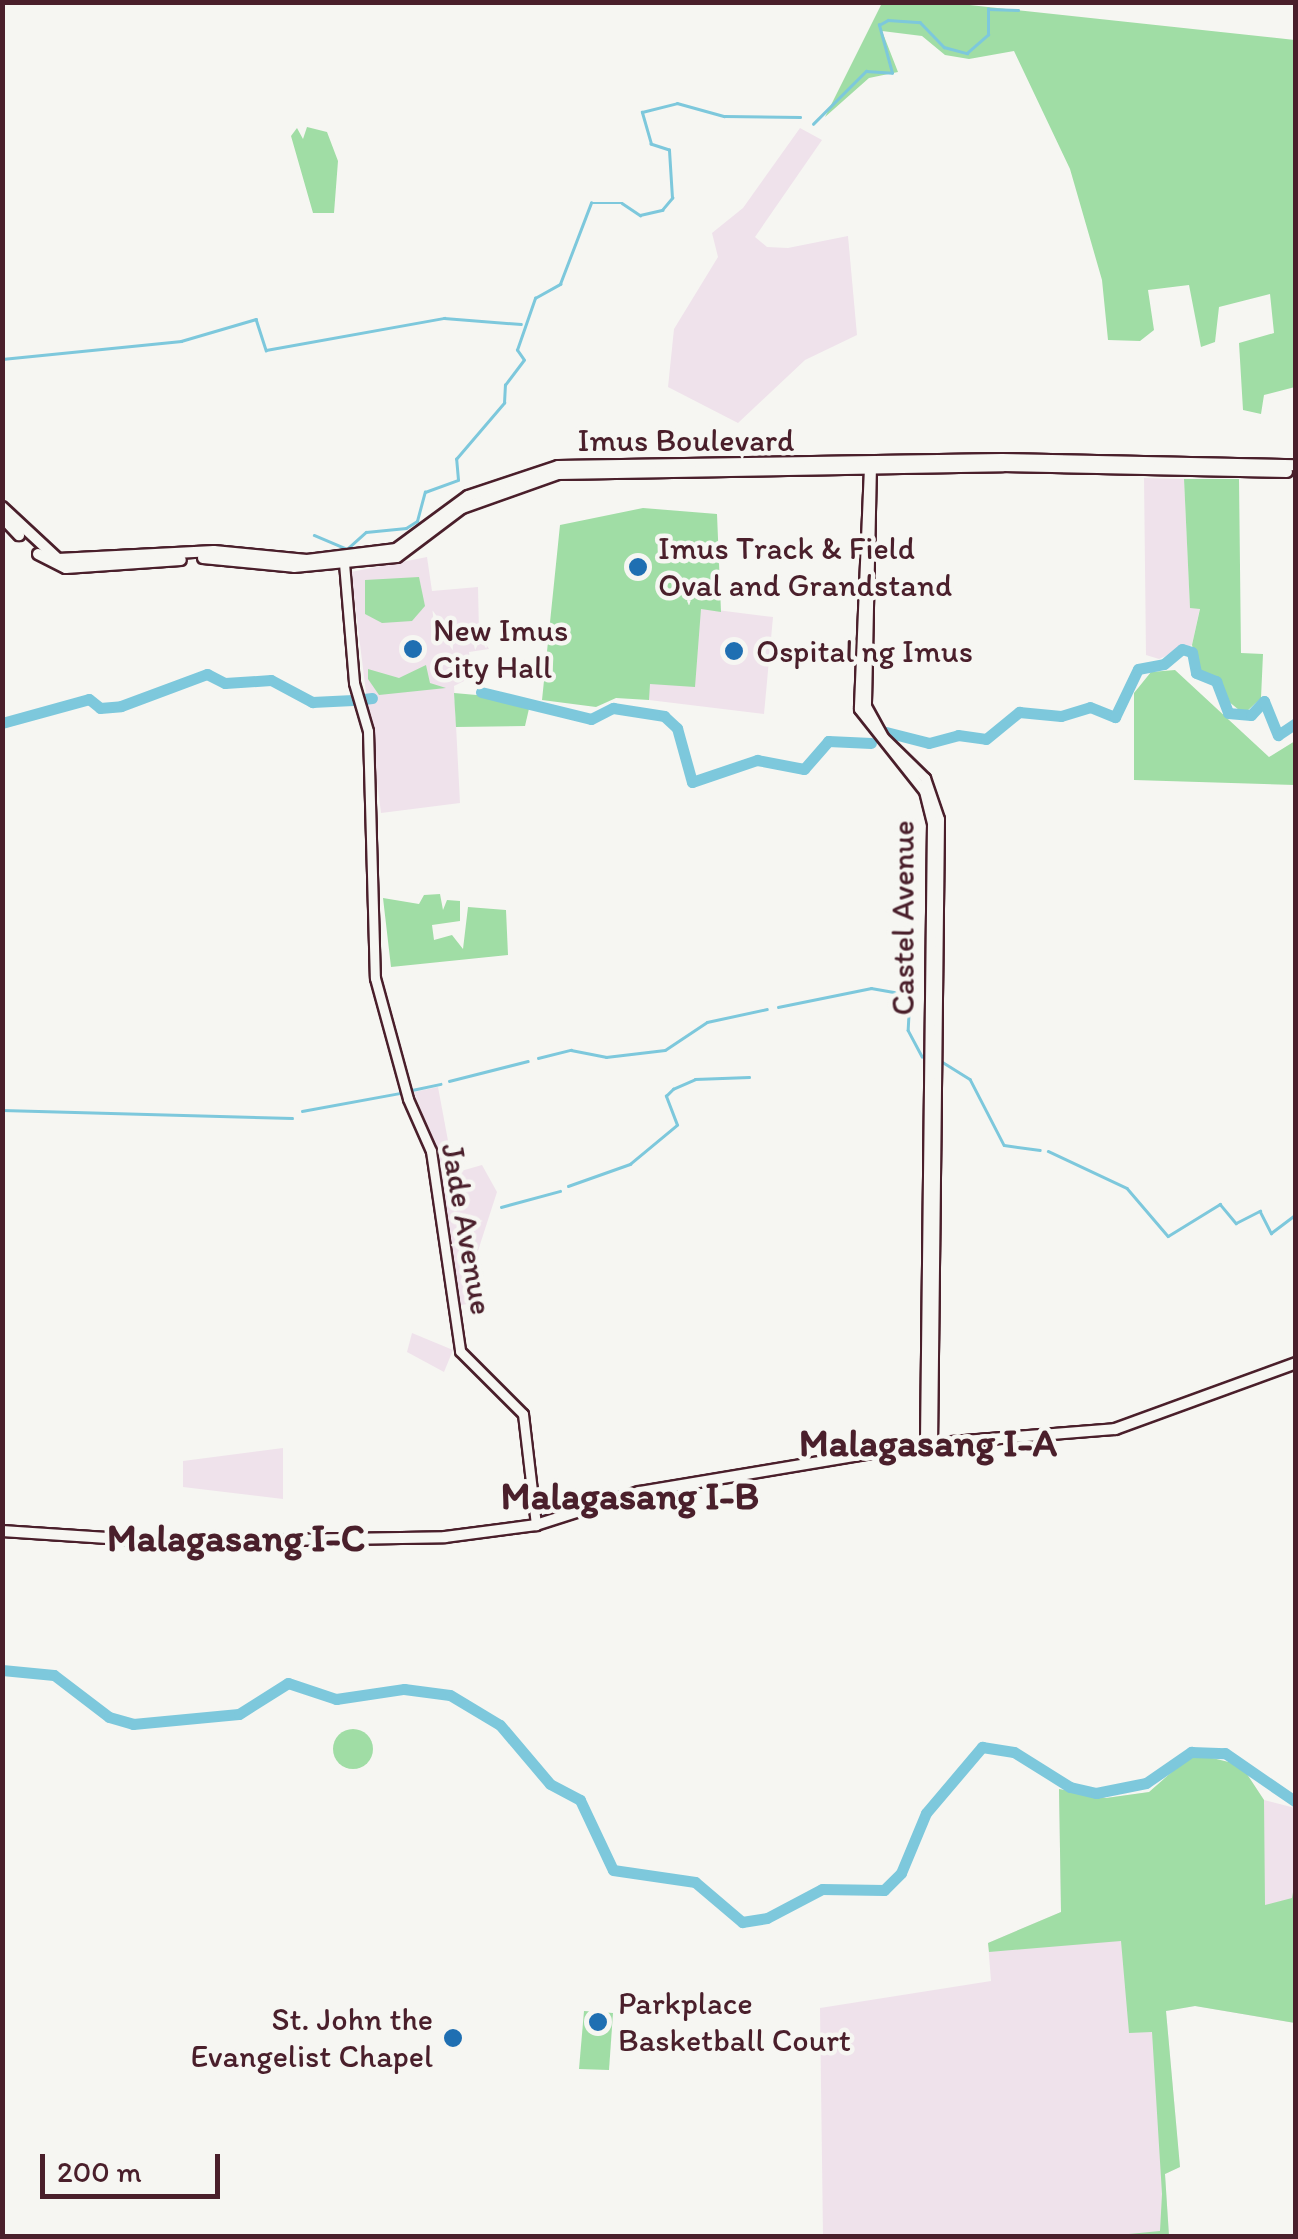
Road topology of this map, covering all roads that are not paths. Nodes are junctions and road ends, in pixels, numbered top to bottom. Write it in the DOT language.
graph roads {
  1 [pos="1296,468"];
  2 [pos="870,469"];
  3 [pos="2,506"];
  4 [pos="2,517"];
  5 [pos="344,563"];
  6 [pos="1296,1363"];
  7 [pos="929,1443"];
  8 [pos="536,1525"];
  9 [pos="2,1531"];
  1 -- 2 [label="main road, Imus Boulevard"];
  2 -- 3 [label="main road, Imus Boulevard"];
  2 -- 5 [label="main road, Imus Boulevard"];
  2 -- 7 [label="street, Castel Avenue"];
  4 -- 5 [label="main road, Imus Boulevard"];
  5 -- 8 [label="street, Jade Avenue"];
  6 -- 7 [label="main road"];
  7 -- 8 [label="main road"];
  8 -- 9 [label="main road"];
}
